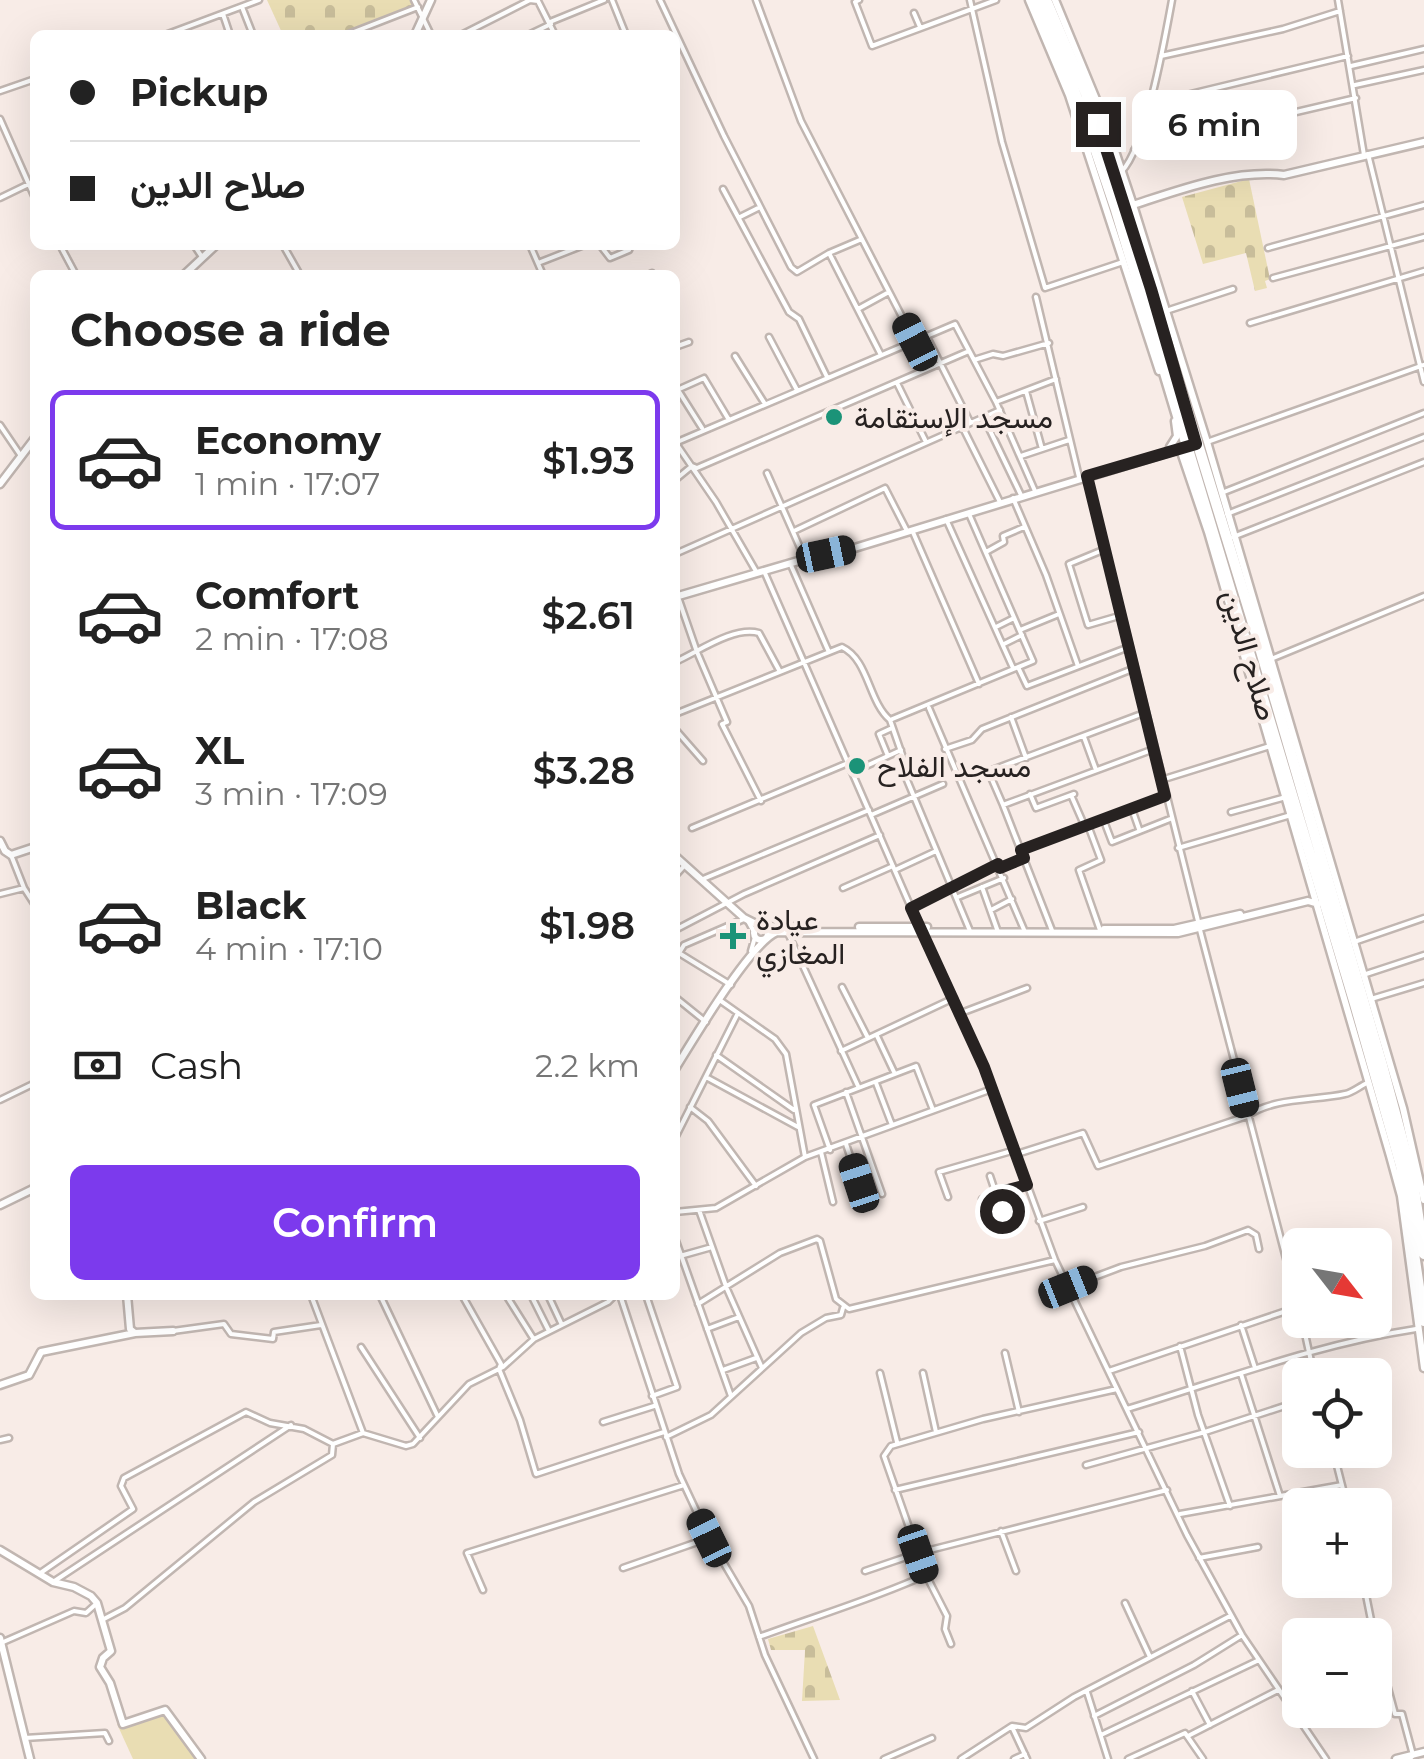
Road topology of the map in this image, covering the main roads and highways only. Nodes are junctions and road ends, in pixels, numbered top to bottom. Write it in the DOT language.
graph roads {
  1 [pos="1032,0"];
  2 [pos="1055,1"];
  3 [pos="1124,205"];
  4 [pos="1195,442"];
  5 [pos="1292,792"];
  6 [pos="1320,885"];
  7 [pos="1424,1254"];
  8 [pos="1421,1325"];
  1 -- 3 [label="highway, صلاح الدين"];
  2 -- 3 [label="highway, صلاح الدين"];
  3 -- 4 [label="highway, صلاح الدين"];
  3 -- 4 [label="highway, صلاح الدين"];
  4 -- 5 [label="highway, صلاح الدين"];
  4 -- 5 [label="highway, صلاح الدين"];
  5 -- 6 [label="highway, صلاح الدين"];
  6 -- 7 [label="highway, صلاح الدين"];
  6 -- 8 [label="highway, صلاح الدين"];
}
